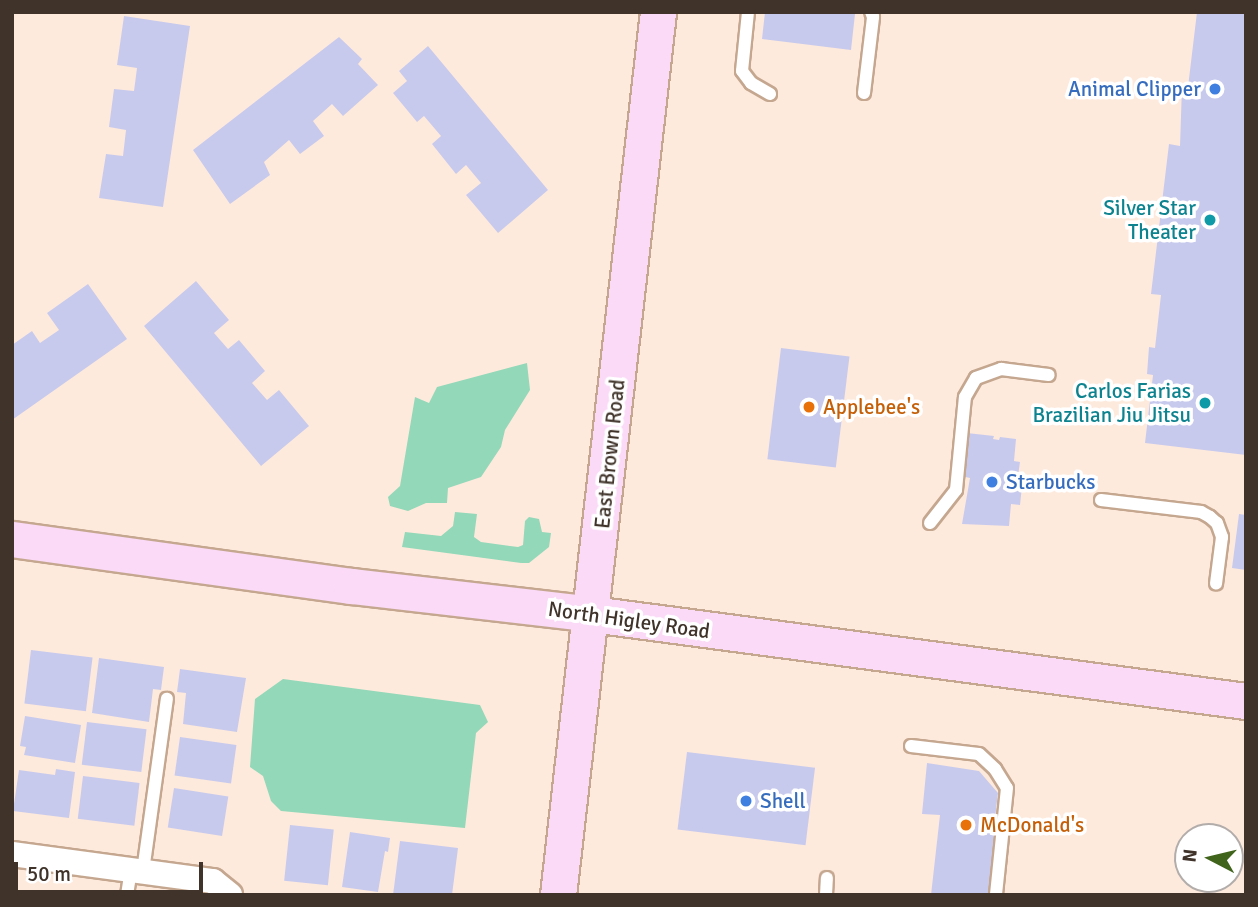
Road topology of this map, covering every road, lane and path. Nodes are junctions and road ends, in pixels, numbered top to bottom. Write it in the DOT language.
graph roads {
  1 [pos="658,12"];
  2 [pos="748,12"];
  3 [pos="871,12"];
  4 [pos="864,93"];
  5 [pos="770,94"];
  6 [pos="1049,375"];
  7 [pos="1101,500"];
  8 [pos="930,523"];
  9 [pos="12,539"];
  10 [pos="1216,584"];
  11 [pos="592,614"];
  12 [pos="167,699"];
  13 [pos="1246,701"];
  14 [pos="911,746"];
  15 [pos="12,854"];
  16 [pos="137,871"];
  17 [pos="827,877"];
  18 [pos="229,894"];
  19 [pos="127,895"];
  20 [pos="558,895"];
  21 [pos="825,895"];
  22 [pos="996,895"];
  1 -- 11 [label="main road, East Brown Road"];
  2 -- 5 [label="lane"];
  3 -- 4 [label="lane"];
  6 -- 8 [label="lane"];
  7 -- 10 [label="lane"];
  9 -- 11 [label="main road, North Higley Road"];
  11 -- 13 [label="main road, North Higley Road"];
  11 -- 20 [label="main road, East Brown Road"];
  12 -- 16 [label="lane"];
  14 -- 22 [label="lane"];
  15 -- 16 [label="street"];
  16 -- 18 [label="street"];
  16 -- 19 [label="lane"];
  17 -- 21 [label="lane"];
}
